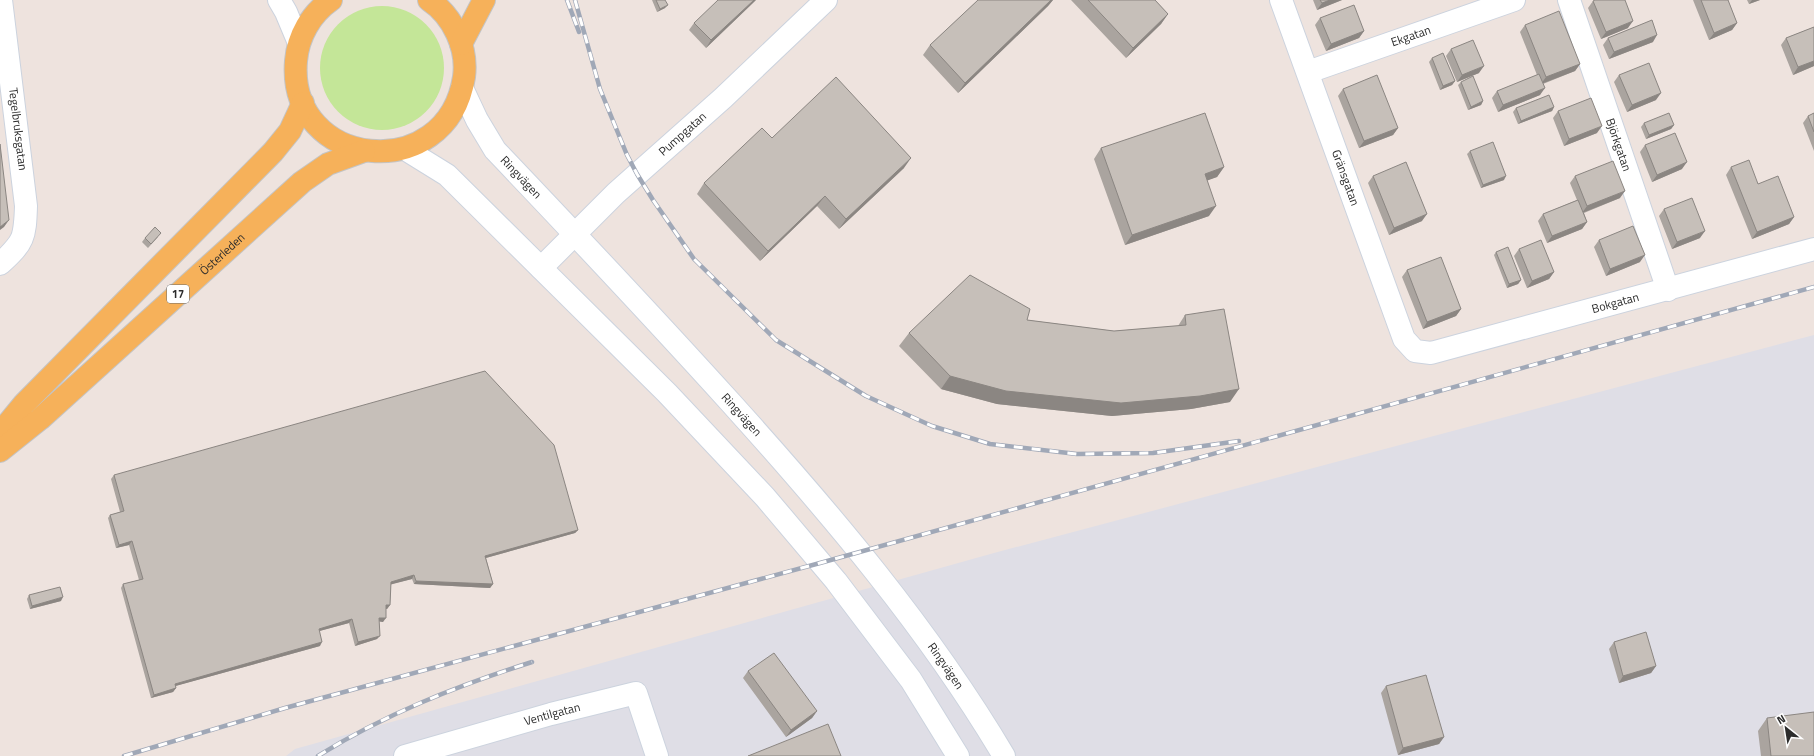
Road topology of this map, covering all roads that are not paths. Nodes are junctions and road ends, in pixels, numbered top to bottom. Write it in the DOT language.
graph roads {
  1 [pos="2,0"];
  2 [pos="279,0"];
  3 [pos="331,0"];
  4 [pos="429,0"];
  5 [pos="484,0"];
  6 [pos="826,0"];
  7 [pos="1281,0"];
  8 [pos="1514,0"];
  9 [pos="1569,0"];
  10 [pos="299,42"];
  11 [pos="461,44"];
  12 [pos="1308,72"];
  13 [pos="462,88"];
  14 [pos="303,103"];
  15 [pos="405,149"];
  16 [pos="364,151"];
  17 [pos="575,234"];
  18 [pos="1814,249"];
  19 [pos="0,264"];
  20 [pos="540,268"];
  21 [pos="1668,290"];
  22 [pos="1415,352"];
  23 [pos="0,433"];
  24 [pos="0,451"];
  25 [pos="404,756"];
  26 [pos="657,756"];
  27 [pos="958,756"];
  28 [pos="1004,756"];
  1 -- 19 [label="street, Tegelbruksgatan"];
  2 -- 10 [label="street"];
  3 -- 10 [label="main road, 17"];
  4 -- 11 [label="main road, 17"];
  5 -- 11 [label="main road"];
  6 -- 17 [label="street, Pumpgatan"];
  7 -- 12 [label="street, Gränsgatan"];
  8 -- 12 [label="street, Ekgatan"];
  9 -- 21 [label="street, Björkgatan"];
  10 -- 14 [label="main road, 17"];
  11 -- 13 [label="main road, 17"];
  12 -- 22 [label="street, Gränsgatan"];
  13 -- 15 [label="main road, 17"];
  13 -- 17 [label="street, Ringvägen"];
  14 -- 16 [label="main road, 17"];
  14 -- 23 [label="main road"];
  15 -- 16 [label="main road, 17"];
  15 -- 20 [label="street"];
  16 -- 24 [label="main road, Österleden / 17"];
  17 -- 20 [label="street, Pumpgatan"];
  17 -- 28 [label="street, Ringvägen"];
  18 -- 21 [label="street, Bokgatan"];
  20 -- 27 [label="street"];
  21 -- 22 [label="street, Bokgatan"];
  25 -- 26 [label="street, Ventilgatan"];
}
